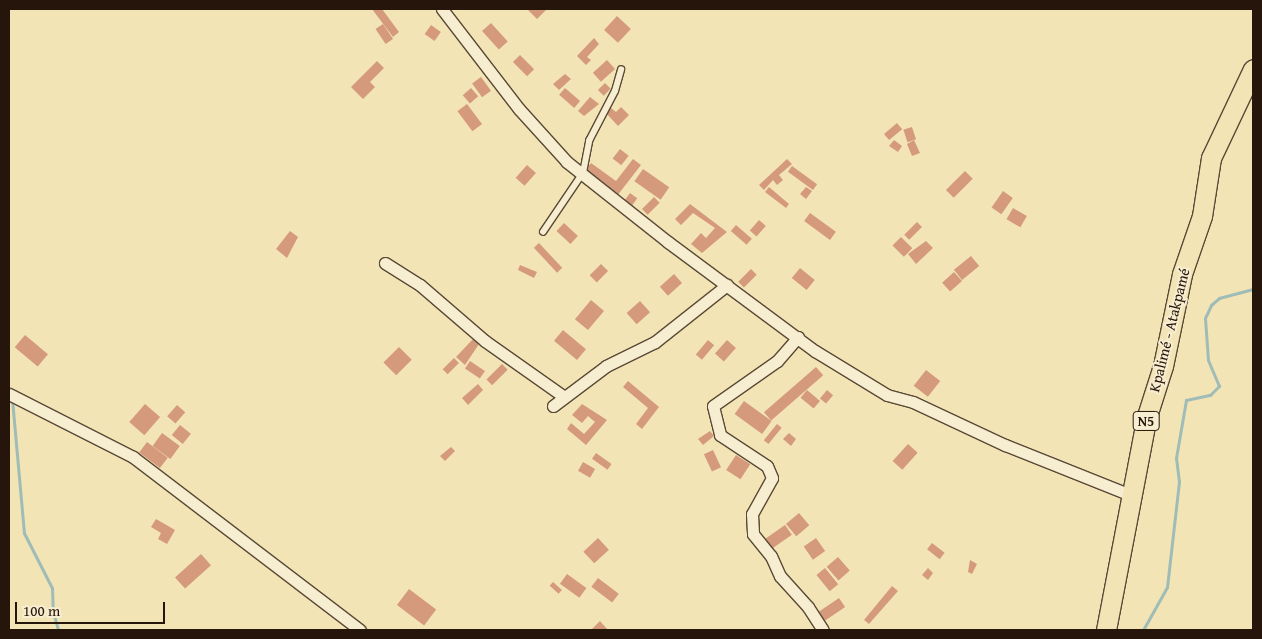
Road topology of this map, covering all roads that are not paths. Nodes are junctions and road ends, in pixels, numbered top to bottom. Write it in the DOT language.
graph roads {
  1 [pos="442,9"];
  2 [pos="1253,69"];
  3 [pos="621,70"];
  4 [pos="583,174"];
  5 [pos="543,232"];
  6 [pos="385,263"];
  7 [pos="727,285"];
  8 [pos="798,337"];
  9 [pos="9,394"];
  10 [pos="563,396"];
  11 [pos="553,406"];
  12 [pos="1133,496"];
  13 [pos="360,630"];
  14 [pos="823,630"];
  15 [pos="1106,630"];
  1 -- 4 [label="street"];
  2 -- 12 [label="main road, Kpalimé - Atakpamé / N5"];
  3 -- 4 [label="lane"];
  4 -- 5 [label="lane"];
  4 -- 7 [label="street"];
  6 -- 10 [label="street"];
  7 -- 8 [label="street"];
  7 -- 10 [label="street"];
  8 -- 12 [label="street"];
  8 -- 14 [label="street"];
  9 -- 13 [label="street"];
  10 -- 11 [label="street"];
  12 -- 15 [label="main road, Kpalimé - Atakpamé / N5"];
}
